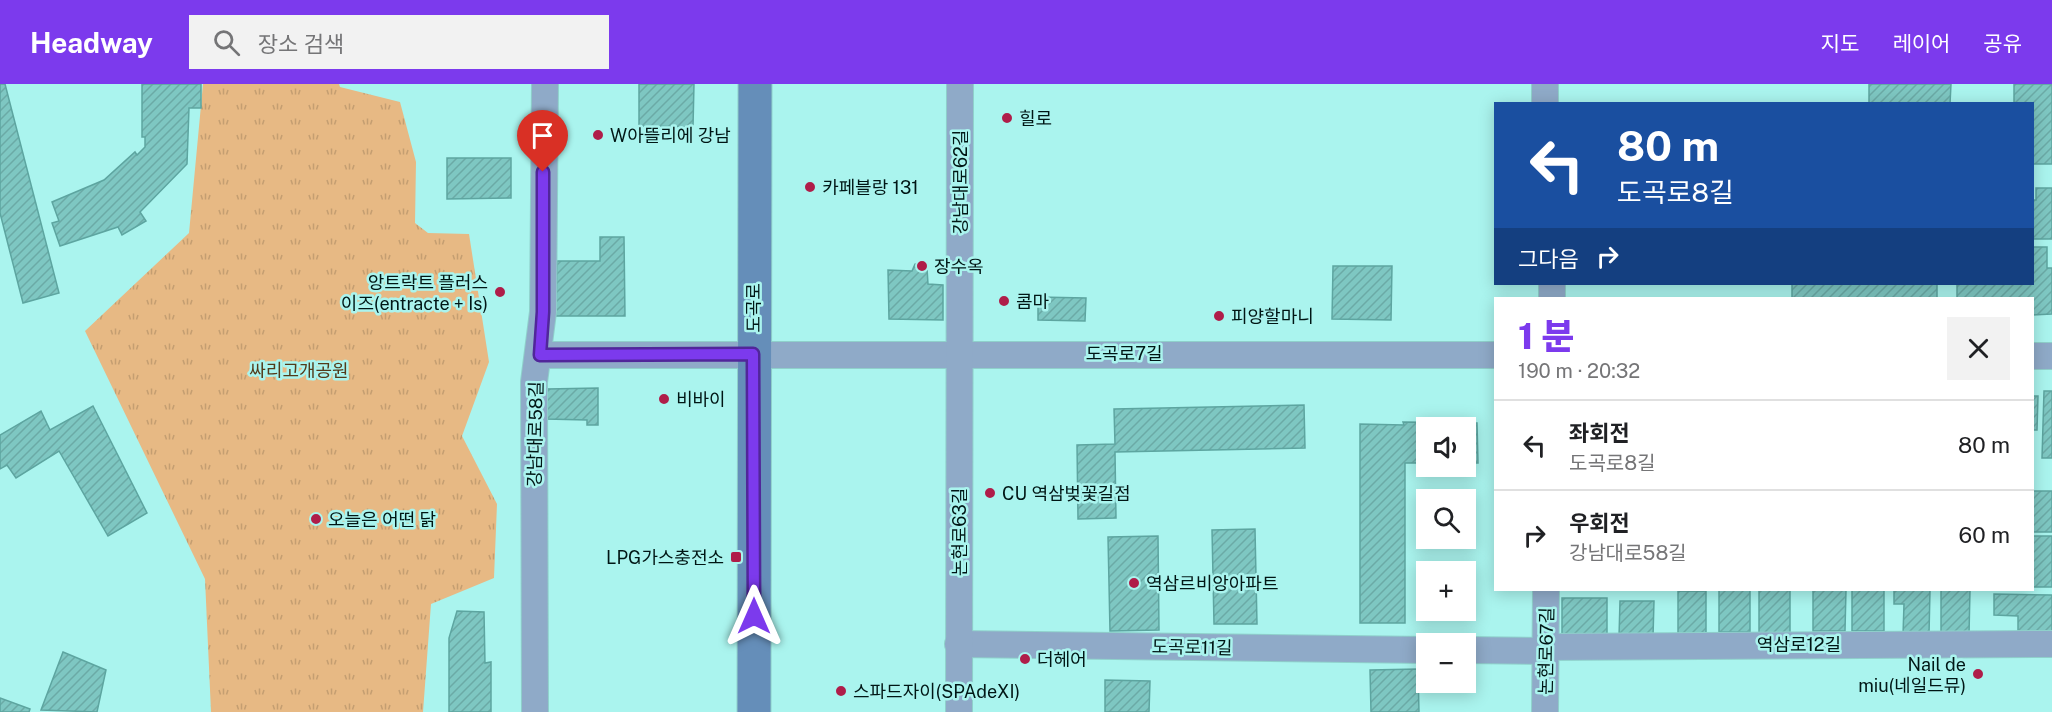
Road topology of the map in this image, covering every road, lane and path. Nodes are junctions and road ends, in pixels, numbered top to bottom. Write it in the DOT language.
graph roads {
  1 [pos="544,84"];
  2 [pos="754,84"];
  3 [pos="960,84"];
  4 [pos="1545,84"];
  5 [pos="1545,102"];
  6 [pos="959,353"];
  7 [pos="753,354"];
  8 [pos="540,355"];
  9 [pos="1494,355"];
  10 [pos="2034,356"];
  11 [pos="2052,356"];
  12 [pos="1546,591"];
  13 [pos="958,644"];
  14 [pos="2052,645"];
  15 [pos="1545,649"];
  16 [pos="1416,650"];
  17 [pos="1476,650"];
  18 [pos="535,712"];
  19 [pos="754,712"];
  20 [pos="959,712"];
  21 [pos="1545,712"];
  1 -- 8 [label="street, 강남대로58길"];
  2 -- 7 [label="main road, 도곡로"];
  3 -- 6 [label="street, 강남대로62길"];
  4 -- 5 [label="street"];
  6 -- 7 [label="street, 도곡로7길"];
  6 -- 9 [label="street, 도곡로7길"];
  6 -- 13 [label="street, 논현로63길"];
  7 -- 8 [label="street, 도곡로7길"];
  7 -- 19 [label="main road, 도곡로"];
  8 -- 18 [label="street, 강남대로58길"];
  10 -- 11 [label="street"];
  12 -- 15 [label="street, 논현로67길"];
  13 -- 16 [label="street, 도곡로11길"];
  13 -- 20 [label="street, 논현로63길"];
  14 -- 15 [label="street, 역삼로12길"];
  15 -- 17 [label="street"];
  15 -- 21 [label="street, 논현로67길"];
}
